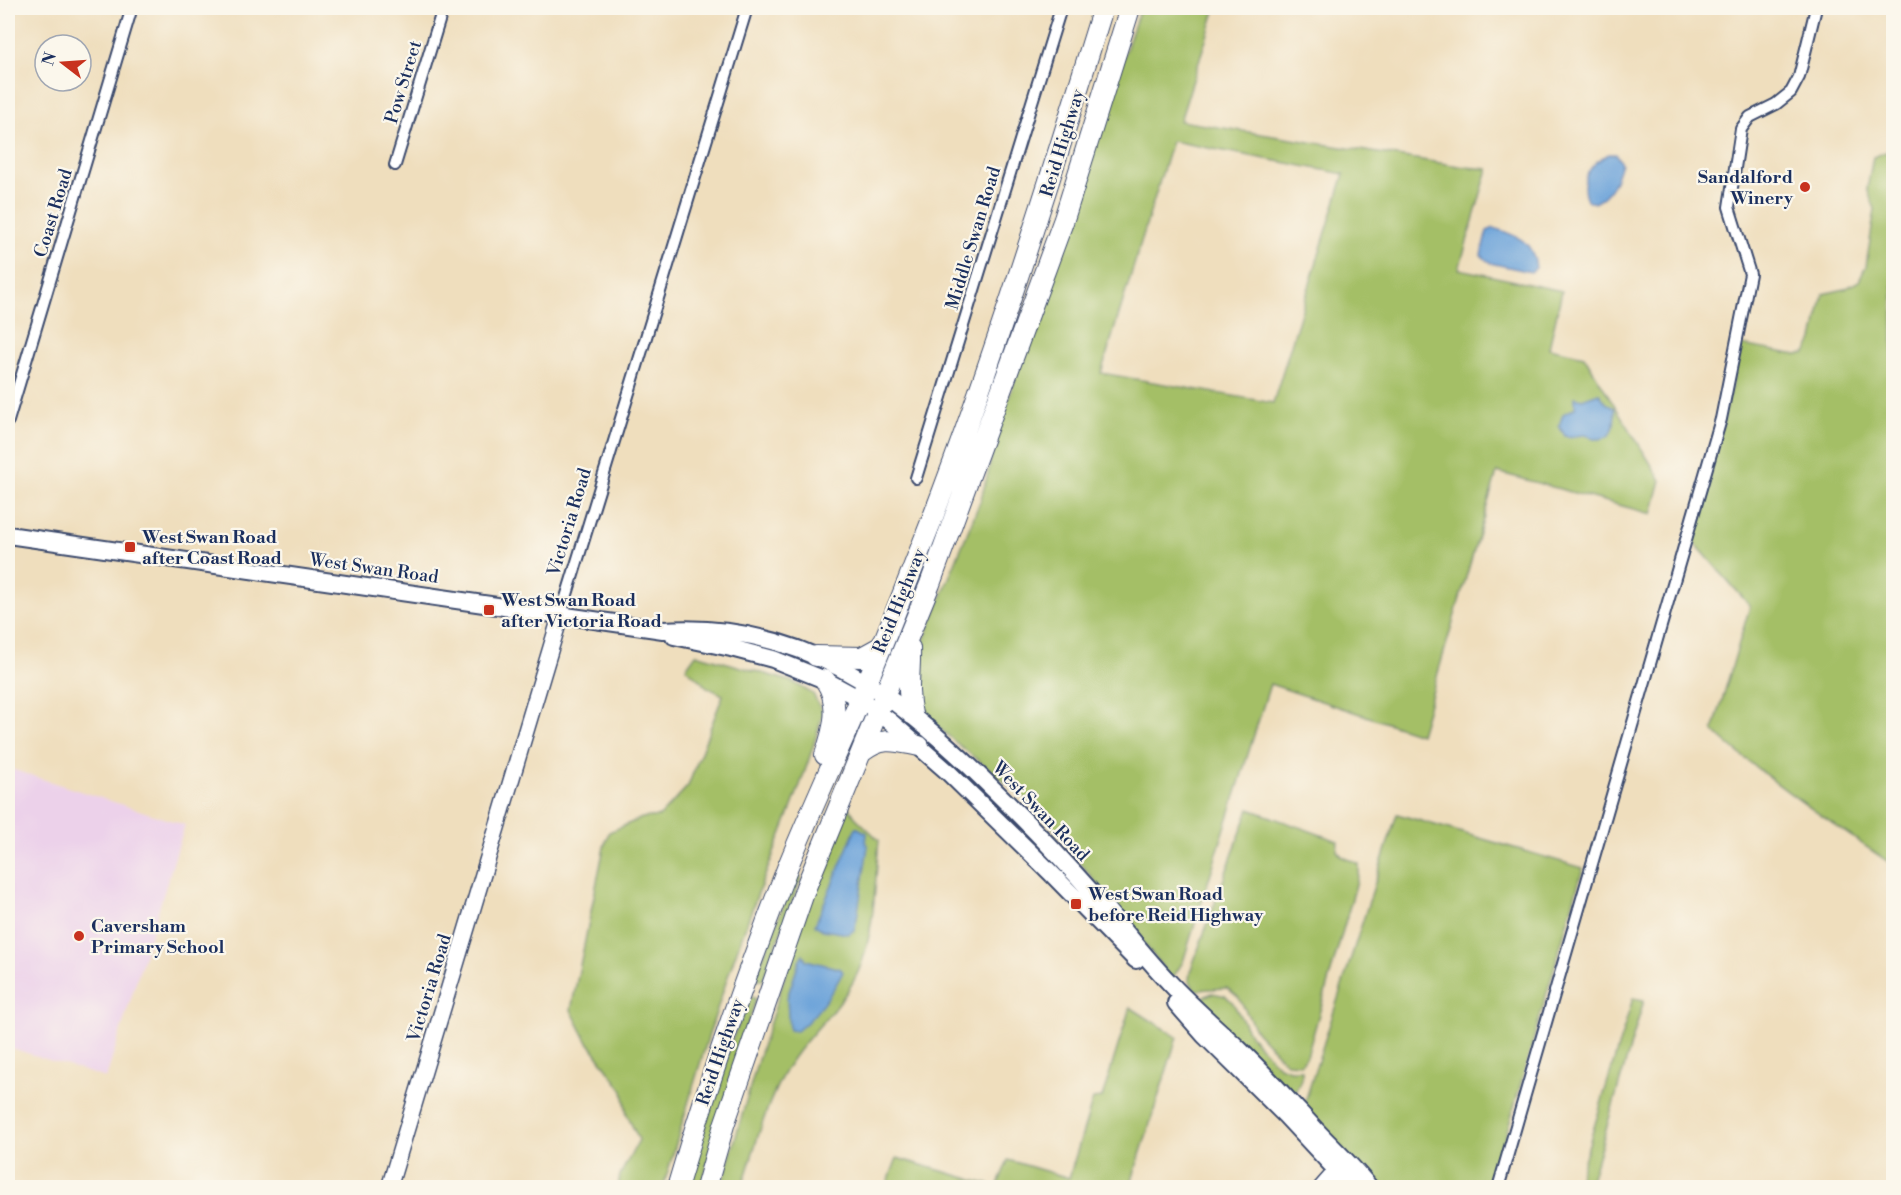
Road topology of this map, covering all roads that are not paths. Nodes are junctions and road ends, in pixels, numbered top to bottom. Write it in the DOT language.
graph roads {
  1 [pos="443,8"];
  2 [pos="747,8"];
  3 [pos="1061,8"];
  4 [pos="1103,8"];
  5 [pos="1130,8"];
  6 [pos="1813,8"];
  7 [pos="130,14"];
  8 [pos="395,165"];
  9 [pos="8,421"];
  10 [pos="916,478"];
  11 [pos="8,535"];
  12 [pos="561,614"];
  13 [pos="663,630"];
  14 [pos="909,639"];
  15 [pos="882,646"];
  16 [pos="816,656"];
  17 [pos="825,680"];
  18 [pos="863,691"];
  19 [pos="881,704"];
  20 [pos="912,714"];
  21 [pos="919,746"];
  22 [pos="862,752"];
  23 [pos="824,782"];
  24 [pos="1341,1165"];
  25 [pos="389,1188"];
  26 [pos="677,1188"];
  27 [pos="706,1188"];
  28 [pos="1322,1188"];
  29 [pos="1353,1188"];
  30 [pos="1370,1188"];
  31 [pos="1498,1188"];
  1 -- 8 [label="street, Pow Street"];
  2 -- 12 [label="street, Victoria Road"];
  3 -- 10 [label="street, Middle Swan Road"];
  4 -- 15 [label="highway, Reid Highway"];
  5 -- 14 [label="highway, Reid Highway"];
  6 -- 31 [label="street"];
  7 -- 9 [label="street, Coast Road"];
  11 -- 12 [label="main road, West Swan Road"];
  12 -- 13 [label="main road, West Swan Road"];
  12 -- 25 [label="street, Victoria Road"];
  13 -- 16 [label="main road, West Swan Road"];
  13 -- 17 [label="main road, West Swan Road"];
  14 -- 19 [label="highway, Reid Highway"];
  14 -- 20 [label="highway"];
  15 -- 16 [label="highway"];
  15 -- 18 [label="highway, Reid Highway"];
  16 -- 18 [label="main road, West Swan Road"];
  17 -- 18 [label="main road, West Swan Road"];
  17 -- 23 [label="highway"];
  18 -- 19 [label="main road, West Swan Road"];
  18 -- 23 [label="highway, Reid Highway"];
  19 -- 20 [label="main road, West Swan Road"];
  19 -- 21 [label="main road, West Swan Road"];
  19 -- 22 [label="highway, Reid Highway"];
  20 -- 24 [label="main road, West Swan Road"];
  21 -- 22 [label="highway"];
  21 -- 24 [label="main road, West Swan Road"];
  22 -- 27 [label="highway, Reid Highway"];
  23 -- 26 [label="highway, Reid Highway"];
  24 -- 28 [label="street"];
  24 -- 29 [label="main road, West Swan Road"];
  24 -- 30 [label="main road, West Swan Road"];
}
